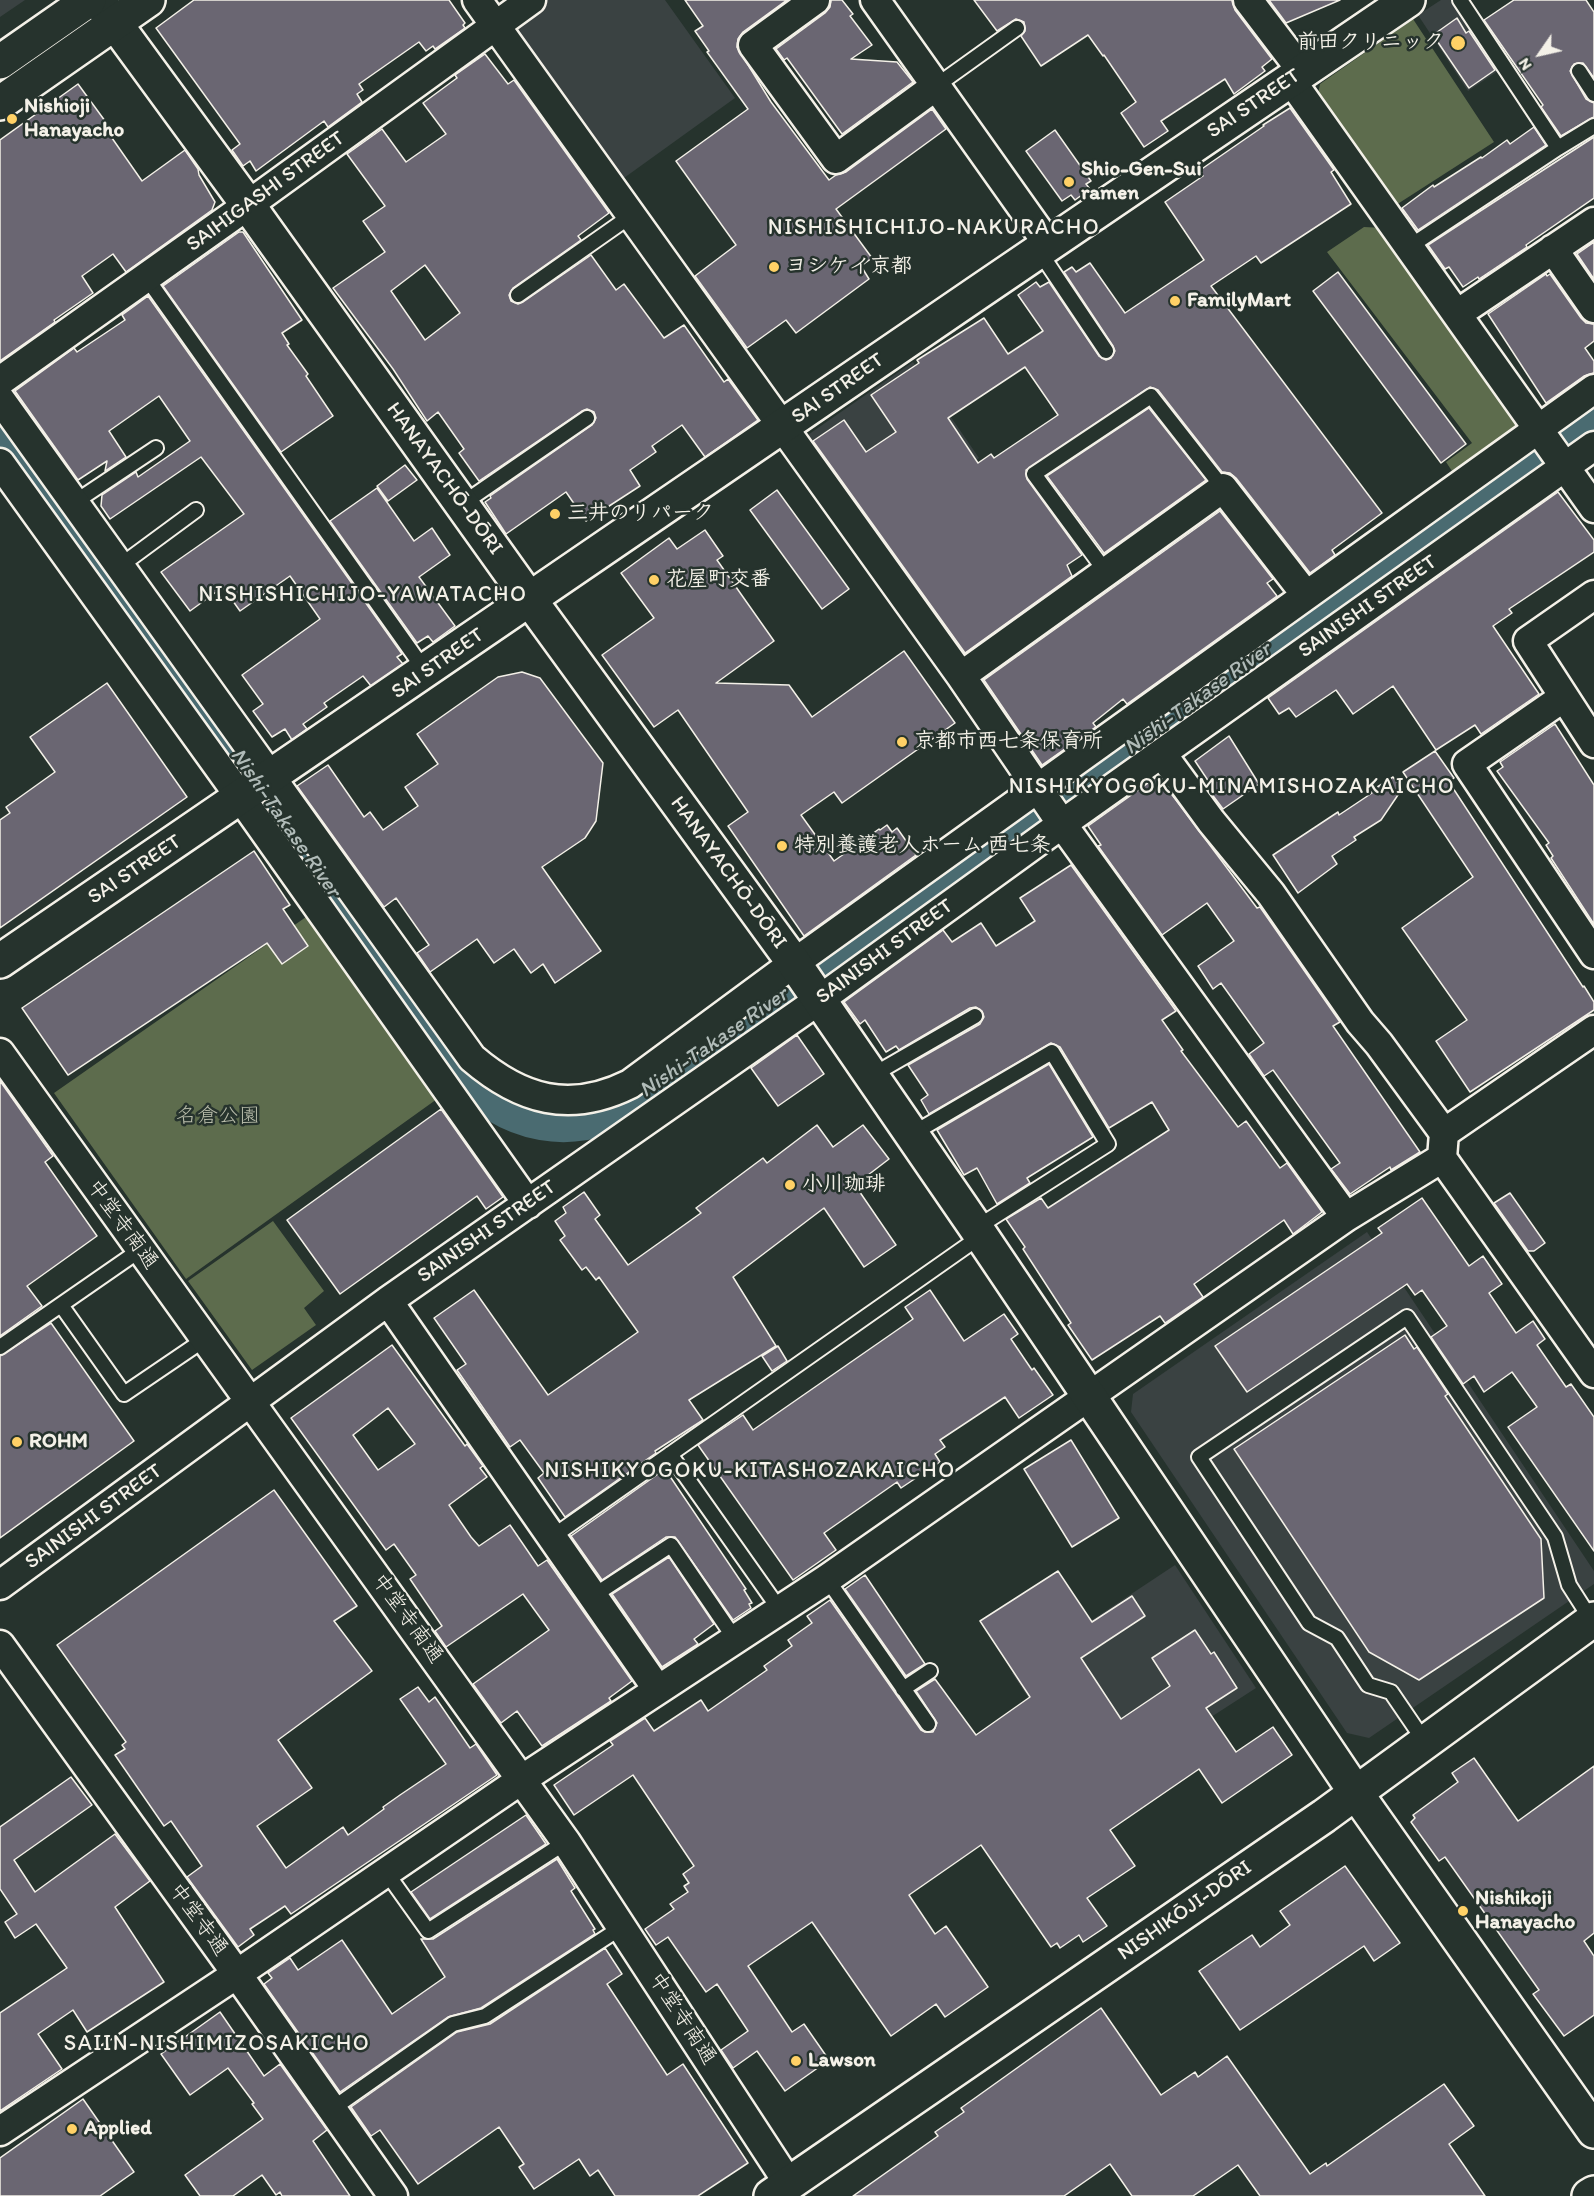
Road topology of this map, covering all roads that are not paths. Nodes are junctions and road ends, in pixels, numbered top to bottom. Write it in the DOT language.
graph roads {
  1 [pos="89,0"];
  2 [pos="148,0"];
  3 [pos="477,0"];
  4 [pos="531,0"];
  5 [pos="815,0"];
  6 [pos="875,0"];
  7 [pos="1248,0"];
  8 [pos="1408,0"];
  9 [pos="1460,0"];
  10 [pos="106,12"];
  11 [pos="496,26"];
  12 [pos="1017,28"];
  13 [pos="0,62"];
  14 [pos="1579,72"];
  15 [pos="1296,75"];
  16 [pos="936,86"];
  17 [pos="1594,94"];
  18 [pos="0,103"];
  19 [pos="1594,126"];
  20 [pos="1558,148"];
  21 [pos="248,205"];
  22 [pos="632,215"];
  23 [pos="1594,222"];
  24 [pos="1044,247"];
  25 [pos="1409,247"];
  26 [pos="1553,249"];
  27 [pos="146,277"];
  28 [pos="518,295"];
  29 [pos="1594,308"];
  30 [pos="1457,314"];
  31 [pos="1106,351"];
  32 [pos="0,381"];
  33 [pos="1594,389"];
  34 [pos="0,399"];
  35 [pos="587,418"];
  36 [pos="783,427"];
  37 [pos="1539,429"];
  38 [pos="1594,446"];
  39 [pos="156,448"];
  40 [pos="0,463"];
  41 [pos="1565,466"];
  42 [pos="1223,488"];
  43 [pos="75,502"];
  44 [pos="462,504"];
  45 [pos="1594,508"];
  46 [pos="196,510"];
  47 [pos="120,566"];
  48 [pos="1106,572"];
  49 [pos="1306,595"];
  50 [pos="1594,595"];
  51 [pos="530,600"];
  52 [pos="426,672"];
  53 [pos="961,676"];
  54 [pos="1564,697"];
  55 [pos="1594,744"];
  56 [pos="1162,754"];
  57 [pos="258,787"];
  58 [pos="1039,789"];
  59 [pos="1062,824"];
  60 [pos="1594,954"];
  61 [pos="0,961"];
  62 [pos="806,981"];
  63 [pos="975,1016"];
  64 [pos="1594,1030"];
  65 [pos="0,1053"];
  66 [pos="871,1076"];
  67 [pos="911,1134"];
  68 [pos="1443,1145"];
  69 [pos="528,1204"];
  70 [pos="1346,1217"];
  71 [pos="978,1232"];
  72 [pos="140,1250"];
  73 [pos="388,1300"];
  74 [pos="62,1305"];
  75 [pos="205,1339"];
  76 [pos="0,1347"];
  77 [pos="1594,1373"];
  78 [pos="1089,1398"];
  79 [pos="251,1402"];
  80 [pos="670,1454"];
  81 [pos="552,1537"];
  82 [pos="826,1579"];
  83 [pos="0,1585"];
  84 [pos="593,1596"];
  85 [pos="780,1610"];
  86 [pos="1593,1620"];
  87 [pos="735,1639"];
  88 [pos="0,1645"];
  89 [pos="930,1671"];
  90 [pos="903,1689"];
  91 [pos="658,1690"];
  92 [pos="928,1724"];
  93 [pos="1425,1742"];
  94 [pos="522,1780"];
  95 [pos="1356,1793"];
  96 [pos="566,1842"];
  97 [pos="387,1872"];
  98 [pos="622,1927"];
  99 [pos="237,1974"];
  100 [pos="332,2109"];
  101 [pos="0,2131"];
  102 [pos="1594,2131"];
  103 [pos="786,2192"];
  104 [pos="1594,2193"];
  105 [pos="393,2196"];
  106 [pos="1589,2196"];
  1 -- 13 [label="street"];
  2 -- 10 [label="street"];
  3 -- 11 [label="street"];
  4 -- 11 [label="street, SAIHIGASHI STREET"];
  5 -- 16 [label="street"];
  6 -- 16 [label="street"];
  7 -- 15 [label="street"];
  8 -- 15 [label="street, SAI STREET"];
  9 -- 20 [label="lane"];
  10 -- 18 [label="street"];
  10 -- 21 [label="street, HANAYACHŌ-DŌRI"];
  11 -- 21 [label="street, SAIHIGASHI STREET"];
  11 -- 22 [label="street"];
  12 -- 16 [label="lane"];
  14 -- 17 [label="lane"];
  15 -- 24 [label="street, SAI STREET"];
  15 -- 25 [label="street"];
  16 -- 24 [label="street"];
  19 -- 20 [label="lane"];
  20 -- 25 [label="lane"];
  21 -- 27 [label="street, SAIHIGASHI STREET"];
  21 -- 44 [label="street, HANAYACHŌ-DŌRI"];
  22 -- 28 [label="lane"];
  22 -- 36 [label="street"];
  23 -- 26 [label="street"];
  24 -- 31 [label="lane"];
  24 -- 36 [label="street, SAI STREET"];
  25 -- 30 [label="street"];
  26 -- 29 [label="street"];
  26 -- 30 [label="street"];
  27 -- 32 [label="street, SAIHIGASHI STREET"];
  27 -- 52 [label="lane"];
  30 -- 37 [label="street"];
  33 -- 37 [label="street"];
  34 -- 43 [label="street"];
  35 -- 44 [label="lane"];
  36 -- 51 [label="street, SAI STREET"];
  36 -- 53 [label="street"];
  37 -- 41 [label="street"];
  37 -- 49 [label="street"];
  38 -- 41 [label="street, SAINISHI STREET"];
  39 -- 43 [label="lane"];
  40 -- 57 [label="street"];
  41 -- 45 [label="street"];
  41 -- 56 [label="street, SAINISHI STREET"];
  42 -- 48 [label="street"];
  42 -- 48 [label="lane"];
  42 -- 49 [label="street"];
  43 -- 47 [label="street"];
  44 -- 51 [label="street, HANAYACHŌ-DŌRI"];
  46 -- 47 [label="lane"];
  47 -- 57 [label="street"];
  48 -- 53 [label="street"];
  49 -- 58 [label="street"];
  50 -- 54 [label="street"];
  51 -- 52 [label="street, SAI STREET"];
  51 -- 62 [label="street, HANAYACHŌ-DŌRI"];
  52 -- 57 [label="street, SAI STREET"];
  53 -- 58 [label="street"];
  54 -- 55 [label="street"];
  54 -- 60 [label="street"];
  56 -- 59 [label="street, SAINISHI STREET"];
  56 -- 68 [label="street"];
  57 -- 61 [label="street, SAI STREET"];
  57 -- 62 [label="street"];
  57 -- 69 [label="street"];
  58 -- 59 [label="street"];
  58 -- 62 [label="street"];
  59 -- 62 [label="street, SAINISHI STREET"];
  59 -- 70 [label="street"];
  62 -- 66 [label="street, HANAYACHŌ-DŌRI"];
  62 -- 69 [label="street, SAINISHI STREET"];
  63 -- 66 [label="lane"];
  64 -- 68 [label="street"];
  65 -- 72 [label="street, 中堂寺南通"];
  66 -- 67 [label="street, HANAYACHŌ-DŌRI"];
  67 -- 71 [label="street, HANAYACHŌ-DŌRI"];
  67 -- 71 [label="lane"];
  68 -- 70 [label="street"];
  68 -- 77 [label="street"];
  69 -- 73 [label="street, SAINISHI STREET"];
  70 -- 78 [label="street"];
  71 -- 78 [label="street, HANAYACHŌ-DŌRI"];
  71 -- 80 [label="lane"];
  72 -- 74 [label="lane"];
  72 -- 75 [label="street, 中堂寺南通"];
  73 -- 79 [label="street, SAINISHI STREET"];
  73 -- 81 [label="street"];
  74 -- 75 [label="lane"];
  74 -- 76 [label="lane"];
  75 -- 79 [label="street, 中堂寺南通"];
  78 -- 82 [label="street"];
  78 -- 95 [label="street, HANAYACHŌ-DŌRI"];
  79 -- 83 [label="street, SAINISHI STREET"];
  79 -- 94 [label="street, 中堂寺南通"];
  80 -- 81 [label="lane"];
  80 -- 85 [label="lane"];
  81 -- 84 [label="street"];
  82 -- 85 [label="street"];
  82 -- 90 [label="lane"];
  84 -- 87 [label="lane"];
  84 -- 91 [label="street"];
  85 -- 87 [label="street"];
  86 -- 93 [label="street, NISHIKŌJI-DŌRI"];
  86 -- 93 [label="lane"];
  87 -- 91 [label="street"];
  88 -- 99 [label="street, 中堂寺通"];
  89 -- 90 [label="lane"];
  90 -- 92 [label="lane"];
  91 -- 94 [label="street"];
  93 -- 95 [label="street, NISHIKŌJI-DŌRI"];
  94 -- 96 [label="street, 中堂寺南通"];
  94 -- 97 [label="street"];
  95 -- 102 [label="street, HANAYACHŌ-DŌRI"];
  95 -- 103 [label="street, NISHIKŌJI-DŌRI"];
  96 -- 97 [label="lane"];
  96 -- 98 [label="street, 中堂寺南通"];
  97 -- 99 [label="street"];
  98 -- 100 [label="lane"];
  98 -- 103 [label="street, 中堂寺南通"];
  99 -- 100 [label="street, 中堂寺通"];
  99 -- 101 [label="street"];
  100 -- 105 [label="street, 中堂寺通"];
  104 -- 106 [label="street"];
}
